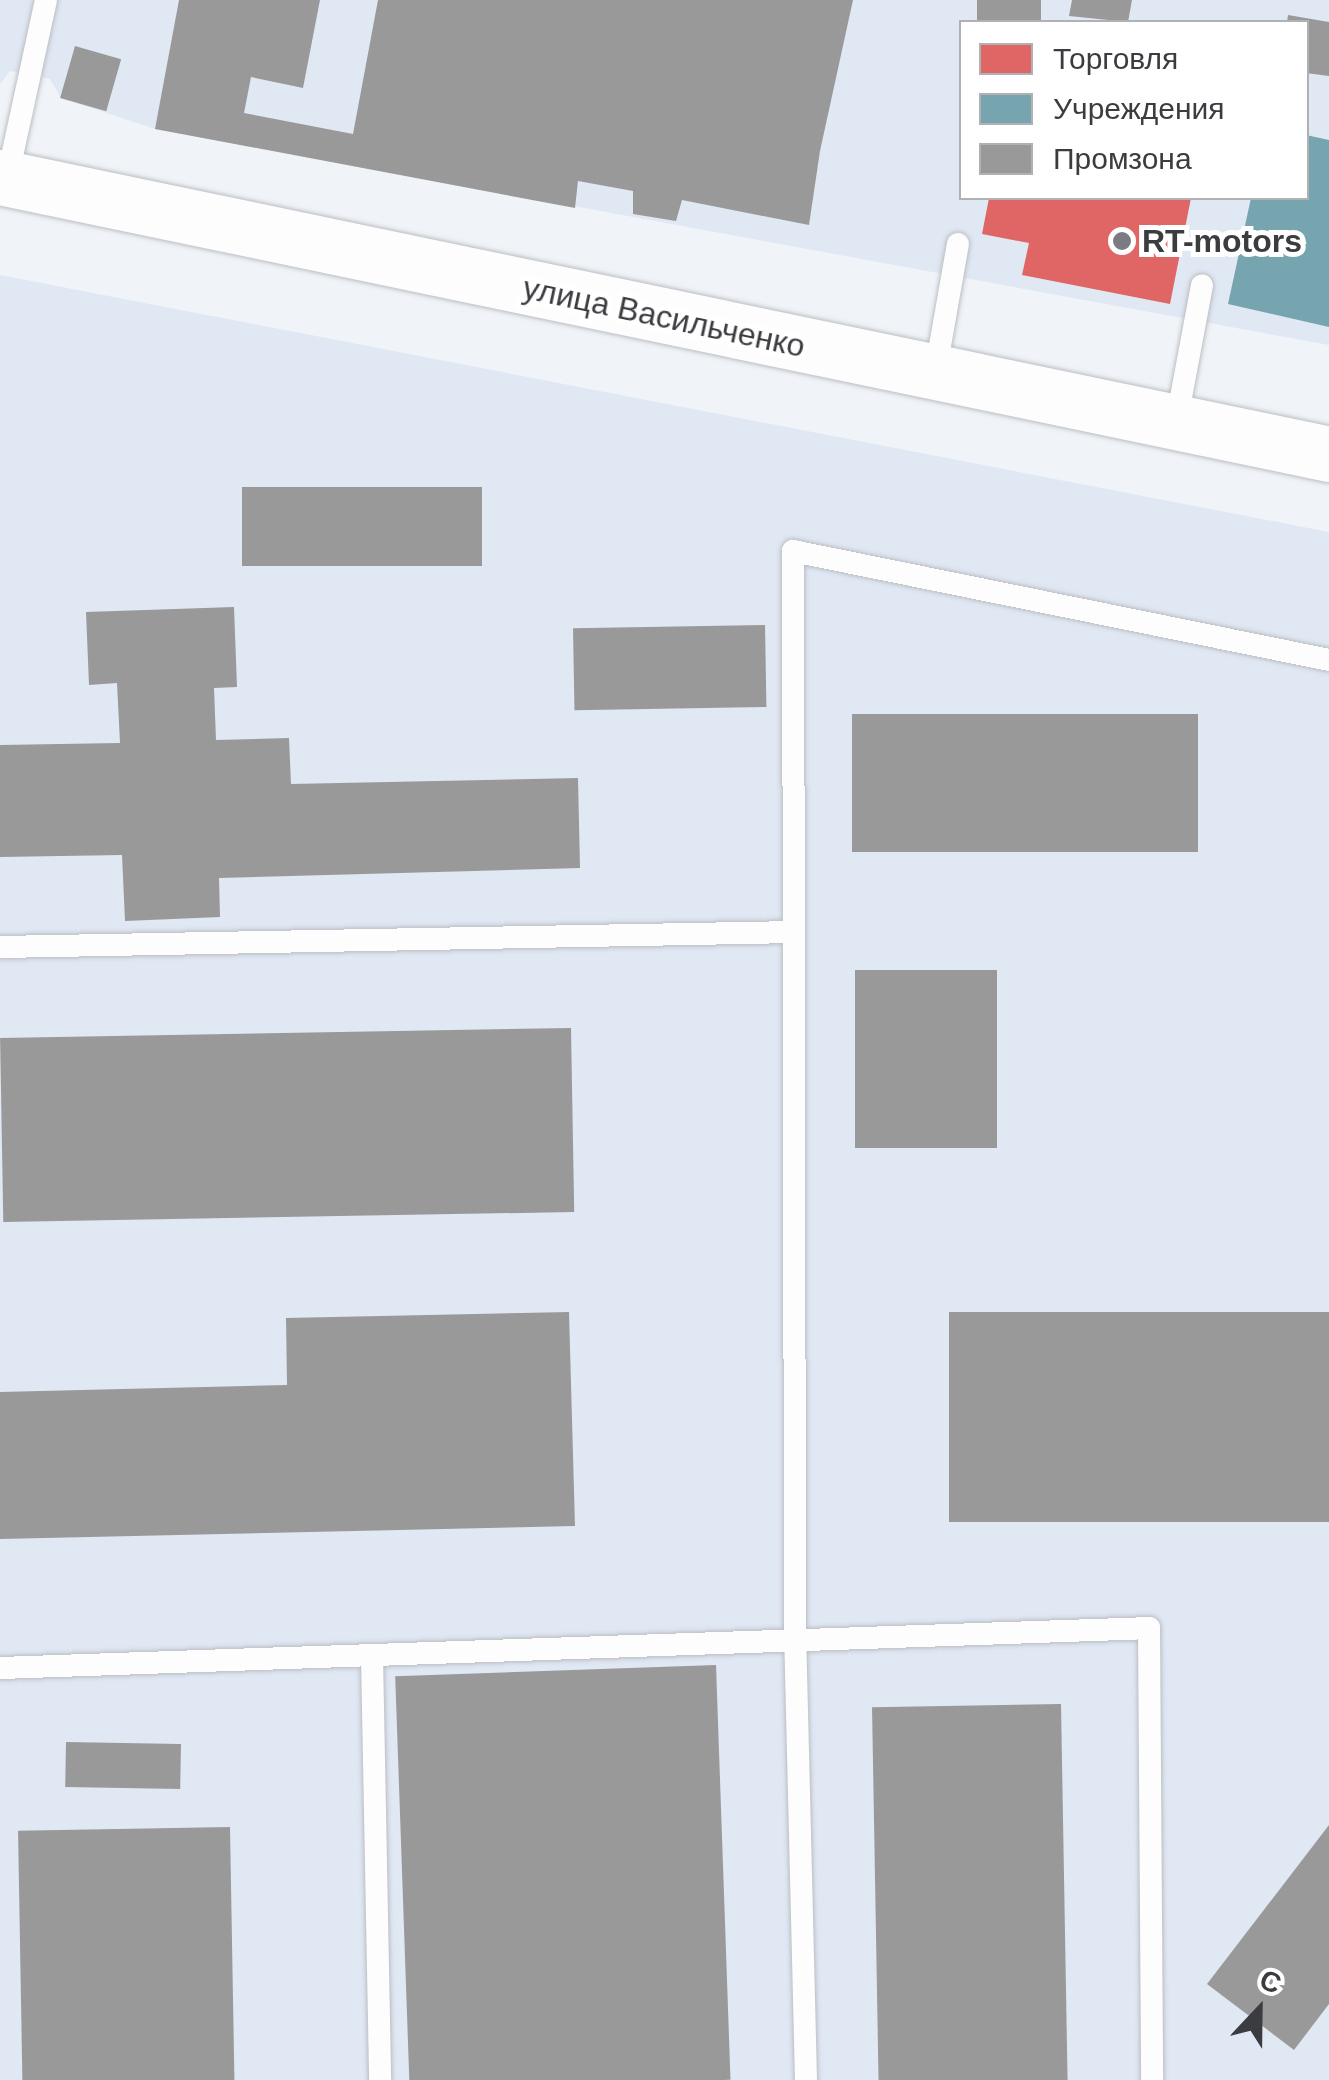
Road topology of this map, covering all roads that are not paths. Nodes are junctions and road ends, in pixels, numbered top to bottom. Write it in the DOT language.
graph roads {
  1 [pos="46,0"];
  2 [pos="3,178"];
  3 [pos="958,244"];
  4 [pos="1202,285"];
  5 [pos="935,374"];
  6 [pos="1176,424"];
  7 [pos="1329,454"];
  8 [pos="1329,660"];
  9 [pos="794,932"];
  10 [pos="0,947"];
  11 [pos="796,1643"];
  12 [pos="372,1656"];
  13 [pos="0,1668"];
  14 [pos="380,2080"];
  15 [pos="806,2080"];
  16 [pos="1152,2080"];
  1 -- 2 [label="lane"];
  2 -- 5 [label="main road, улица Васильченко"];
  3 -- 5 [label="lane"];
  4 -- 6 [label="lane"];
  5 -- 6 [label="main road, улица Васильченко"];
  6 -- 7 [label="main road, улица Васильченко"];
  8 -- 9 [label="lane"];
  9 -- 10 [label="lane"];
  9 -- 11 [label="lane"];
  11 -- 12 [label="lane"];
  11 -- 15 [label="lane"];
  11 -- 16 [label="lane"];
  12 -- 13 [label="lane"];
  12 -- 14 [label="lane"];
}
